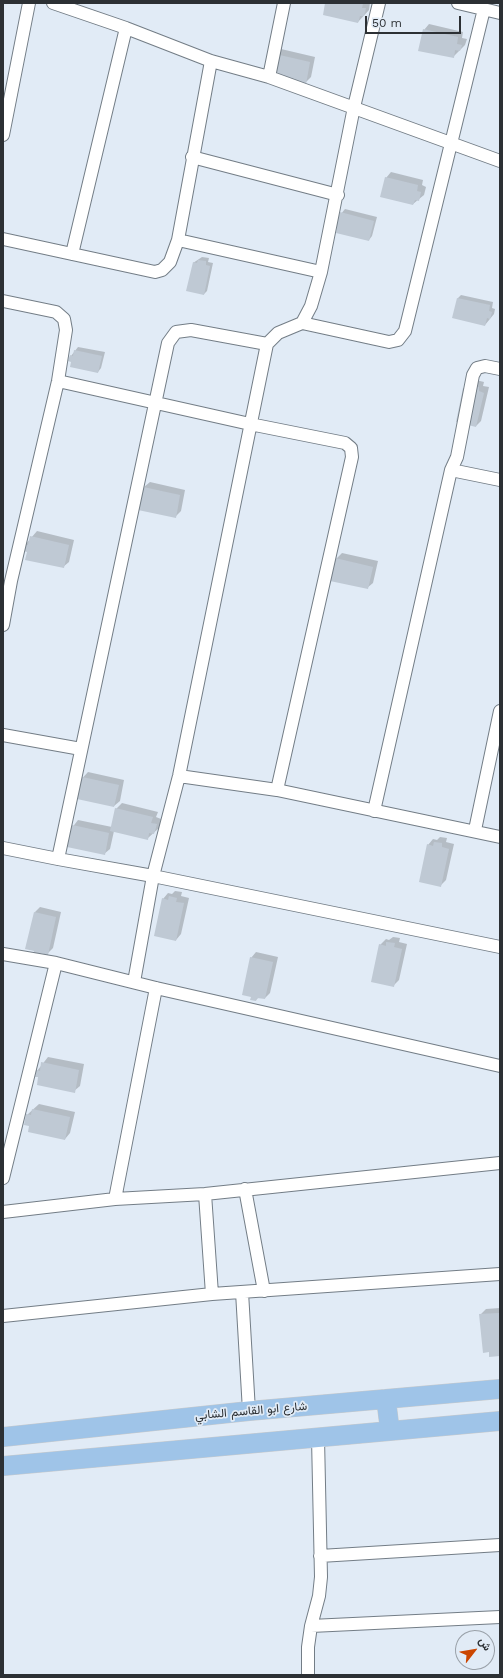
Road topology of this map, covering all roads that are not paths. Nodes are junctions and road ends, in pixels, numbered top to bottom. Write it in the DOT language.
graph roads {
  1 [pos="29,3"];
  2 [pos="54,3"];
  3 [pos="284,3"];
  4 [pos="379,3"];
  5 [pos="458,3"];
  6 [pos="484,9"];
  7 [pos="500,13"];
  8 [pos="126,28"];
  9 [pos="211,61"];
  10 [pos="269,77"];
  11 [pos="354,107"];
  12 [pos="3,135"];
  13 [pos="450,144"];
  14 [pos="192,157"];
  15 [pos="500,161"];
  16 [pos="338,195"];
  17 [pos="3,239"];
  18 [pos="178,240"];
  19 [pos="72,254"];
  20 [pos="321,272"];
  21 [pos="3,301"];
  22 [pos="302,322"];
  23 [pos="267,344"];
  24 [pos="499,367"];
  25 [pos="58,381"];
  26 [pos="155,403"];
  27 [pos="250,424"];
  28 [pos="451,470"];
  29 [pos="500,480"];
  30 [pos="7,580"];
  31 [pos="3,625"];
  32 [pos="499,718"];
  33 [pos="3,736"];
  34 [pos="81,750"];
  35 [pos="179,776"];
  36 [pos="277,790"];
  37 [pos="374,811"];
  38 [pos="475,830"];
  39 [pos="500,837"];
  40 [pos="3,848"];
  41 [pos="58,860"];
  42 [pos="153,876"];
  43 [pos="500,947"];
  44 [pos="3,954"];
  45 [pos="56,963"];
  46 [pos="134,982"];
  47 [pos="156,988"];
  48 [pos="500,1066"];
  49 [pos="500,1163"];
  50 [pos="3,1178"];
  51 [pos="246,1189"];
  52 [pos="205,1194"];
  53 [pos="115,1199"];
  54 [pos="3,1212"];
  55 [pos="500,1274"];
  56 [pos="264,1291"];
  57 [pos="242,1292"];
  58 [pos="212,1294"];
  59 [pos="3,1316"];
  60 [pos="500,1389"];
  61 [pos="386,1399"];
  62 [pos="249,1411"];
  63 [pos="500,1421"];
  64 [pos="390,1431"];
  65 [pos="3,1437"];
  66 [pos="318,1438"];
  67 [pos="3,1466"];
  68 [pos="500,1545"];
  69 [pos="320,1556"];
  70 [pos="500,1617"];
  71 [pos="311,1626"];
  72 [pos="308,1675"];
  1 -- 12 [label="street"];
  2 -- 8 [label="street"];
  3 -- 10 [label="street"];
  4 -- 11 [label="street"];
  5 -- 6 [label="street"];
  6 -- 7 [label="street"];
  6 -- 13 [label="street"];
  8 -- 9 [label="street"];
  8 -- 19 [label="street"];
  9 -- 10 [label="street"];
  9 -- 14 [label="street"];
  10 -- 11 [label="street"];
  11 -- 13 [label="street"];
  11 -- 16 [label="street"];
  13 -- 15 [label="street"];
  13 -- 22 [label="street"];
  14 -- 16 [label="street"];
  14 -- 18 [label="street"];
  16 -- 20 [label="street"];
  17 -- 19 [label="street"];
  18 -- 19 [label="street"];
  18 -- 20 [label="street"];
  20 -- 22 [label="street"];
  21 -- 25 [label="street"];
  22 -- 23 [label="street"];
  23 -- 26 [label="street"];
  23 -- 27 [label="street"];
  24 -- 28 [label="street"];
  25 -- 26 [label="street"];
  25 -- 30 [label="street"];
  26 -- 27 [label="street"];
  26 -- 34 [label="street"];
  27 -- 35 [label="street"];
  27 -- 36 [label="street"];
  28 -- 29 [label="street"];
  28 -- 37 [label="street"];
  30 -- 31 [label="street"];
  32 -- 38 [label="street"];
  33 -- 34 [label="street"];
  34 -- 41 [label="street"];
  35 -- 36 [label="street"];
  35 -- 42 [label="street"];
  36 -- 37 [label="street"];
  37 -- 38 [label="street"];
  38 -- 39 [label="street"];
  40 -- 41 [label="street"];
  41 -- 42 [label="street"];
  42 -- 43 [label="street"];
  42 -- 46 [label="street"];
  44 -- 45 [label="street"];
  45 -- 46 [label="street"];
  45 -- 50 [label="street"];
  46 -- 47 [label="street"];
  47 -- 48 [label="street"];
  47 -- 53 [label="street"];
  49 -- 51 [label="street"];
  51 -- 52 [label="street"];
  51 -- 56 [label="street"];
  52 -- 53 [label="street"];
  52 -- 58 [label="street"];
  53 -- 54 [label="street"];
  55 -- 56 [label="street"];
  56 -- 57 [label="street"];
  57 -- 58 [label="street"];
  57 -- 62 [label="street"];
  58 -- 59 [label="street"];
  60 -- 61 [label="main road, شارع ابو القاسم الشابي"];
  61 -- 62 [label="main road, شارع ابو القاسم الشابي"];
  61 -- 64 [label="main road"];
  62 -- 65 [label="main road, شارع ابو القاسم الشابي"];
  63 -- 64 [label="main road"];
  64 -- 66 [label="main road"];
  66 -- 67 [label="main road"];
  66 -- 69 [label="street"];
  68 -- 69 [label="street"];
  69 -- 71 [label="street"];
  70 -- 71 [label="street"];
  71 -- 72 [label="street"];
}
